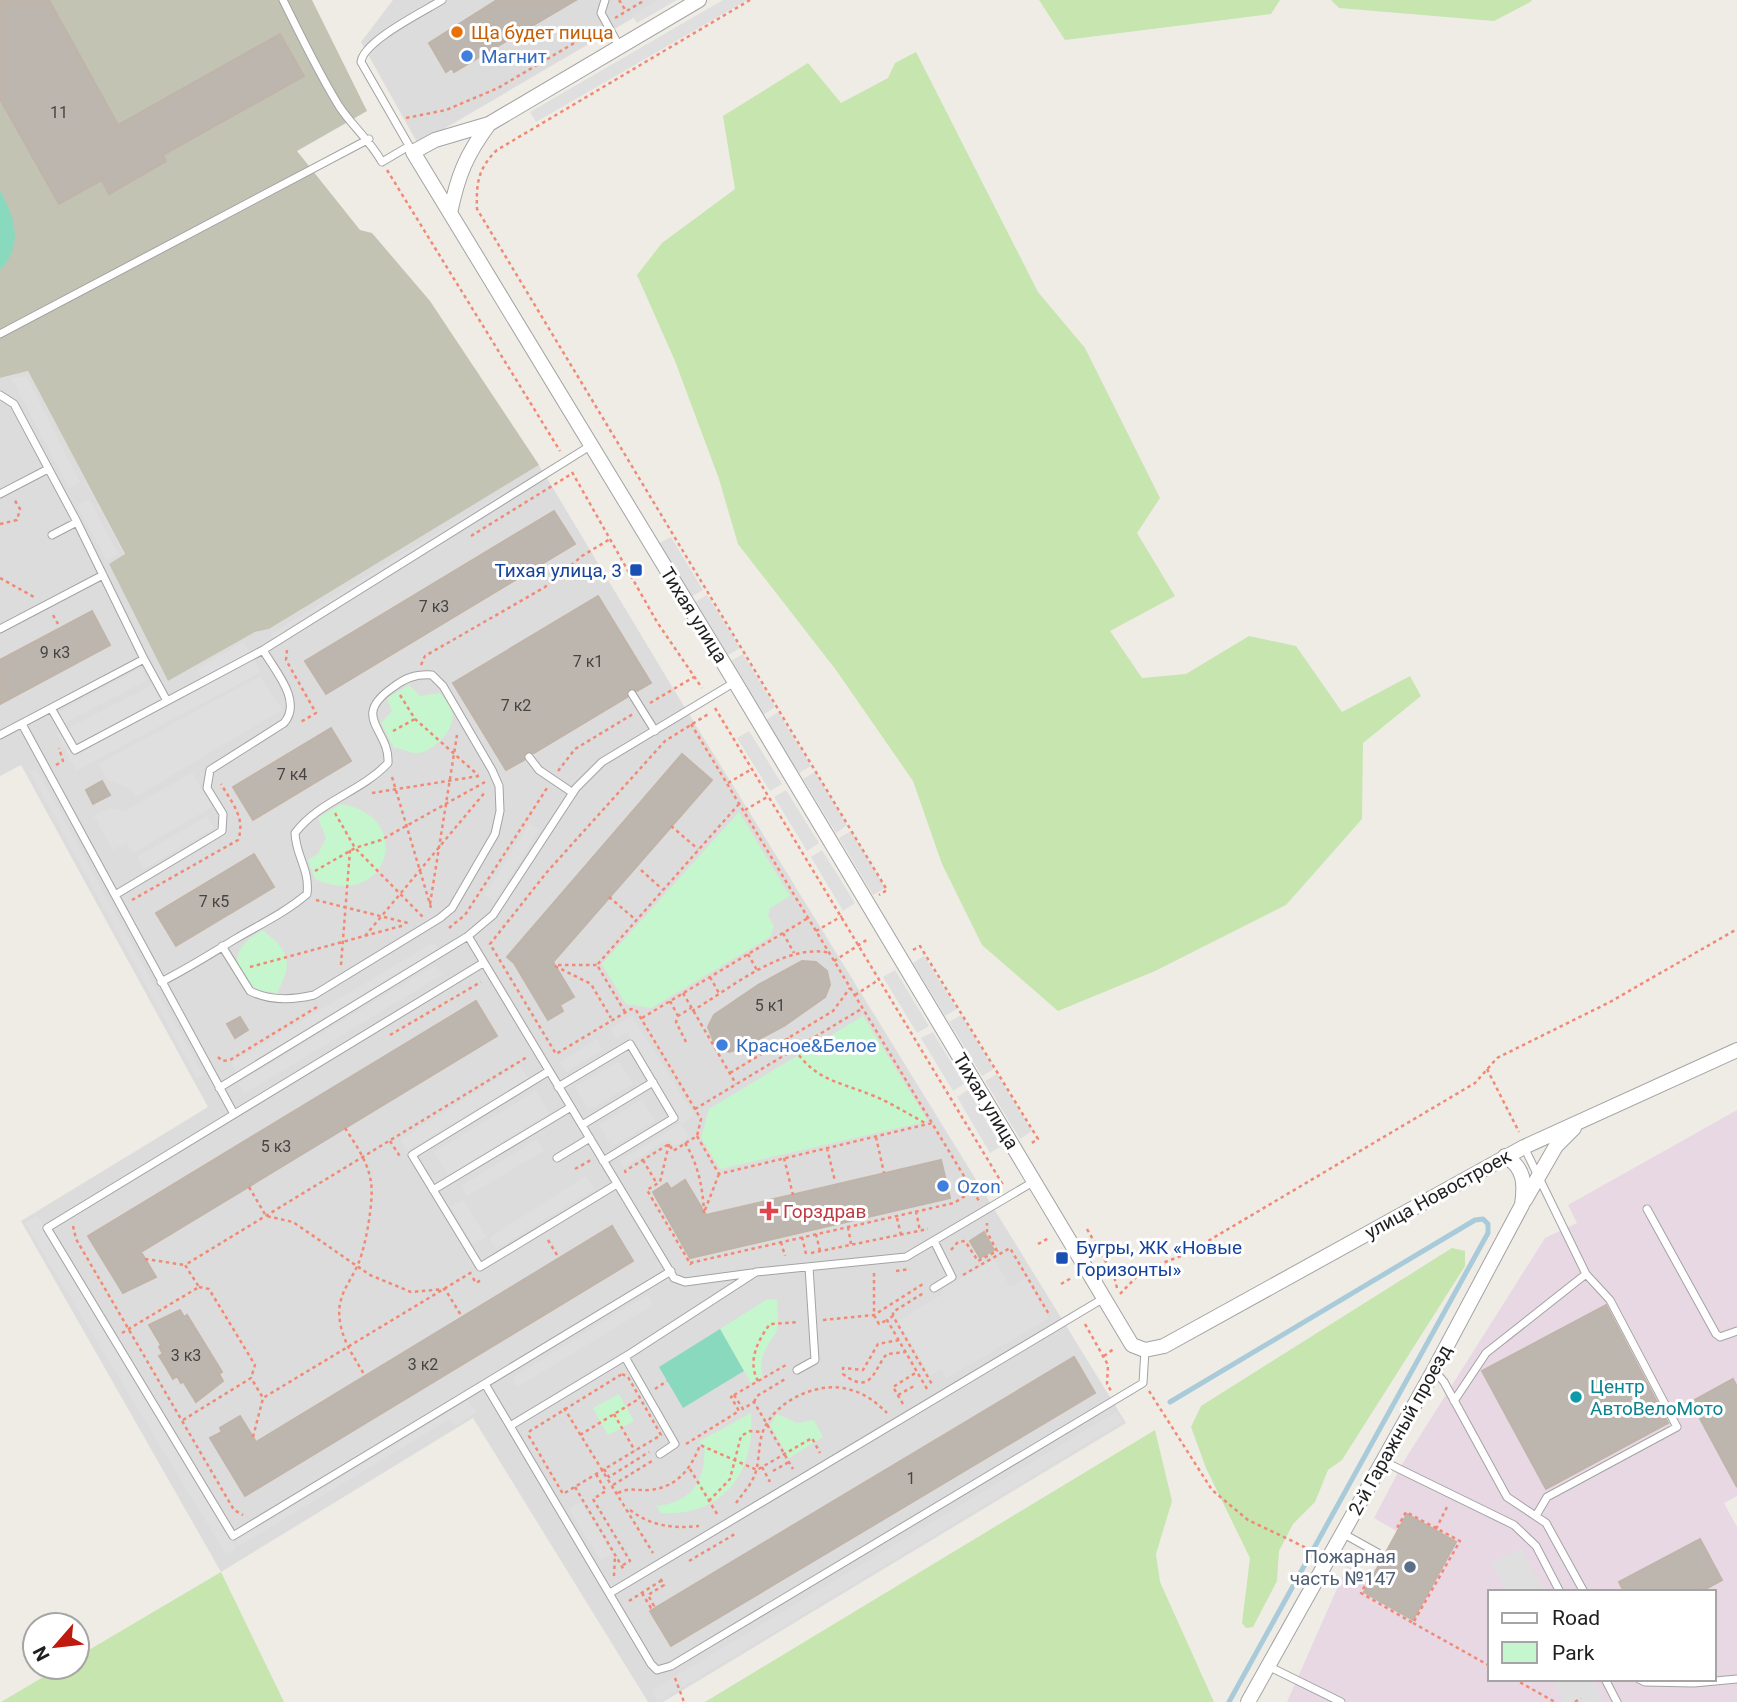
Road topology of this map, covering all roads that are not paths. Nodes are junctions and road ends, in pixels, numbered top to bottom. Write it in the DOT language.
graph roads {
  1 [pos="283,0"];
  2 [pos="442,0"];
  3 [pos="605,0"];
  4 [pos="699,0"];
  5 [pos="619,46"];
  6 [pos="489,124"];
  7 [pos="369,139"];
  8 [pos="411,149"];
  9 [pos="450,213"];
  10 [pos="0,334"];
  11 [pos="0,395"];
  12 [pos="590,446"];
  13 [pos="48,468"];
  14 [pos="0,494"];
  15 [pos="77,522"];
  16 [pos="52,535"];
  17 [pos="103,575"];
  18 [pos="0,629"];
  19 [pos="263,650"];
  20 [pos="144,659"];
  21 [pos="735,682"];
  22 [pos="632,694"];
  23 [pos="167,701"];
  24 [pos="51,708"];
  25 [pos="22,723"];
  26 [pos="655,731"];
  27 [pos="0,735"];
  28 [pos="529,757"];
  29 [pos="573,793"];
  30 [pos="115,895"];
  31 [pos="468,936"];
  32 [pos="222,946"];
  33 [pos="484,963"];
  34 [pos="161,982"];
  35 [pos="1737,1051"];
  36 [pos="549,1071"];
  37 [pos="653,1082"];
  38 [pos="558,1087"];
  39 [pos="219,1088"];
  40 [pos="571,1107"];
  41 [pos="234,1114"];
  42 [pos="1580,1121"];
  43 [pos="582,1125"];
  44 [pos="590,1138"];
  45 [pos="1517,1143"];
  46 [pos="1505,1156"];
  47 [pos="557,1157"];
  48 [pos="601,1158"];
  49 [pos="1539,1177"];
  50 [pos="1034,1181"];
  51 [pos="617,1184"];
  52 [pos="433,1190"];
  53 [pos="1522,1205"];
  54 [pos="1647,1209"];
  55 [pos="934,1241"];
  56 [pos="809,1267"];
  57 [pos="671,1271"];
  58 [pos="755,1272"];
  59 [pos="1586,1274"];
  60 [pos="934,1288"];
  61 [pos="1104,1298"];
  62 [pos="1737,1331"];
  63 [pos="1145,1350"];
  64 [pos="625,1357"];
  65 [pos="797,1370"];
  66 [pos="1434,1370"];
  67 [pos="485,1384"];
  68 [pos="1454,1401"];
  69 [pos="510,1426"];
  70 [pos="660,1454"];
  71 [pos="1383,1461"];
  72 [pos="1537,1514"];
  73 [pos="1342,1533"];
  74 [pos="1378,1553"];
  75 [pos="1559,1590"];
  76 [pos="1583,1590"];
  77 [pos="610,1593"];
  78 [pos="1268,1666"];
  79 [pos="1737,1679"];
  80 [pos="1606,1681"];
  81 [pos="1644,1681"];
  82 [pos="1248,1702"];
  83 [pos="1341,1702"];
  84 [pos="1617,1702"];
  1 -- 7 [label="lane"];
  2 -- 8 [label="lane"];
  3 -- 5 [label="lane"];
  4 -- 5 [label="street"];
  5 -- 6 [label="street"];
  6 -- 8 [label="street"];
  6 -- 9 [label="street"];
  7 -- 8 [label="lane"];
  7 -- 10 [label="lane"];
  8 -- 9 [label="street, Тихая улица"];
  9 -- 12 [label="street, Тихая улица"];
  11 -- 13 [label="lane"];
  12 -- 19 [label="lane"];
  12 -- 21 [label="street, Тихая улица"];
  13 -- 14 [label="lane"];
  13 -- 15 [label="lane"];
  15 -- 16 [label="lane"];
  15 -- 17 [label="lane"];
  17 -- 18 [label="lane"];
  17 -- 20 [label="lane"];
  19 -- 23 [label="lane"];
  19 -- 30 [label="lane"];
  20 -- 23 [label="lane"];
  20 -- 24 [label="lane"];
  21 -- 26 [label="lane"];
  21 -- 50 [label="street, Тихая улица"];
  22 -- 26 [label="lane"];
  23 -- 24 [label="lane"];
  24 -- 25 [label="lane"];
  25 -- 27 [label="lane"];
  25 -- 30 [label="lane"];
  26 -- 29 [label="lane"];
  28 -- 29 [label="lane"];
  29 -- 31 [label="lane"];
  30 -- 34 [label="lane"];
  31 -- 33 [label="lane"];
  31 -- 39 [label="lane"];
  32 -- 32 [label="lane"];
  32 -- 34 [label="lane"];
  33 -- 36 [label="lane"];
  33 -- 41 [label="lane"];
  34 -- 39 [label="lane"];
  35 -- 42 [label="street, улица Новостроек"];
  36 -- 38 [label="lane"];
  36 -- 52 [label="lane"];
  37 -- 38 [label="lane"];
  37 -- 43 [label="lane"];
  37 -- 48 [label="lane"];
  38 -- 40 [label="lane"];
  39 -- 41 [label="lane"];
  40 -- 43 [label="lane"];
  40 -- 52 [label="lane"];
  41 -- 67 [label="lane"];
  42 -- 45 [label="street, улица Новостроек"];
  42 -- 49 [label="street, 2-й Гаражный проезд"];
  43 -- 44 [label="lane"];
  44 -- 47 [label="lane"];
  44 -- 48 [label="lane"];
  45 -- 46 [label="street, улица Новостроек"];
  45 -- 49 [label="lane"];
  46 -- 53 [label="street"];
  46 -- 63 [label="street, улица Новостроек"];
  48 -- 51 [label="lane"];
  49 -- 53 [label="street, 2-й Гаражный проезд"];
  49 -- 59 [label="lane"];
  50 -- 55 [label="lane"];
  50 -- 61 [label="street, Тихая улица"];
  51 -- 52 [label="lane"];
  51 -- 57 [label="lane"];
  53 -- 66 [label="street, 2-й Гаражный проезд"];
  54 -- 62 [label="lane"];
  55 -- 56 [label="lane"];
  55 -- 60 [label="lane"];
  56 -- 58 [label="lane"];
  56 -- 65 [label="lane"];
  57 -- 58 [label="lane"];
  57 -- 67 [label="lane"];
  58 -- 64 [label="lane"];
  59 -- 68 [label="lane"];
  59 -- 72 [label="lane"];
  61 -- 63 [label="street, Тихая улица"];
  61 -- 77 [label="lane"];
  63 -- 77 [label="lane"];
  64 -- 69 [label="lane"];
  64 -- 70 [label="lane"];
  66 -- 68 [label="lane"];
  66 -- 71 [label="street, 2-й Гаражный проезд"];
  67 -- 69 [label="lane"];
  68 -- 72 [label="lane"];
  69 -- 77 [label="lane"];
  71 -- 73 [label="street, 2-й Гаражный проезд"];
  71 -- 75 [label="lane"];
  72 -- 76 [label="lane"];
  73 -- 74 [label="lane"];
  73 -- 78 [label="street, 2-й Гаражный проезд"];
  78 -- 82 [label="street, 2-й Гаражный проезд"];
  78 -- 83 [label="lane"];
  79 -- 81 [label="lane"];
  80 -- 84 [label="lane"];
}
